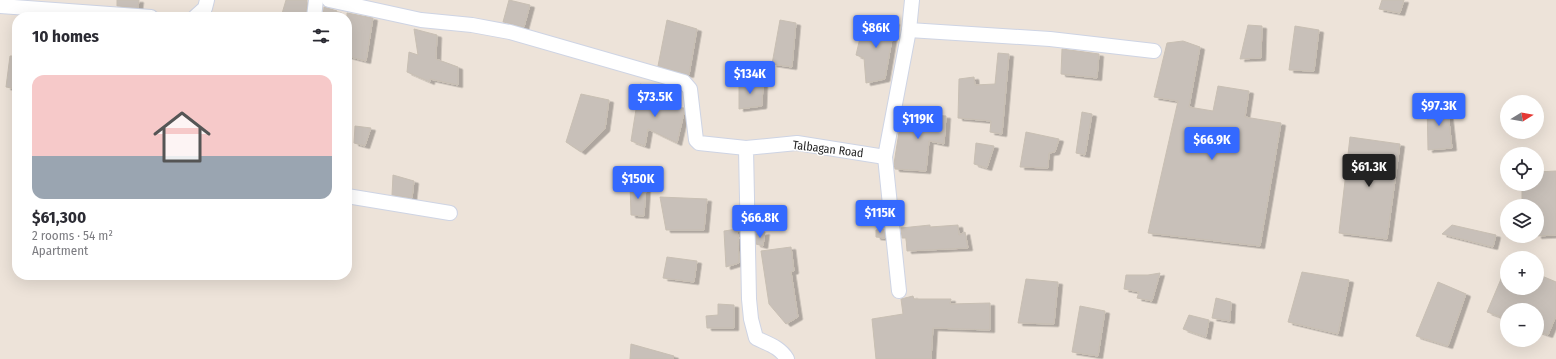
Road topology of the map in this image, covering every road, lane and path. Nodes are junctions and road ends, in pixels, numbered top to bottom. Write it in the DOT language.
graph roads {
  1 [pos="207,0"];
  2 [pos="316,0"];
  3 [pos="329,0"];
  4 [pos="912,0"];
  5 [pos="0,6"];
  6 [pos="80,6"];
  7 [pos="119,12"];
  8 [pos="201,12"];
  9 [pos="315,12"];
  10 [pos="909,30"];
  11 [pos="1154,51"];
  12 [pos="746,148"];
  13 [pos="885,157"];
  14 [pos="352,197"];
  15 [pos="450,214"];
  16 [pos="899,291"];
  17 [pos="788,359"];
  1 -- 8 [label="street"];
  2 -- 9 [label="street"];
  3 -- 12 [label="street, Talbagan Road"];
  4 -- 10 [label="street"];
  5 -- 6 [label="street"];
  6 -- 7 [label="street"];
  10 -- 11 [label="street"];
  10 -- 13 [label="street"];
  12 -- 13 [label="street, Talbagan Road"];
  12 -- 17 [label="street"];
  13 -- 16 [label="street"];
  14 -- 15 [label="street"];
}
